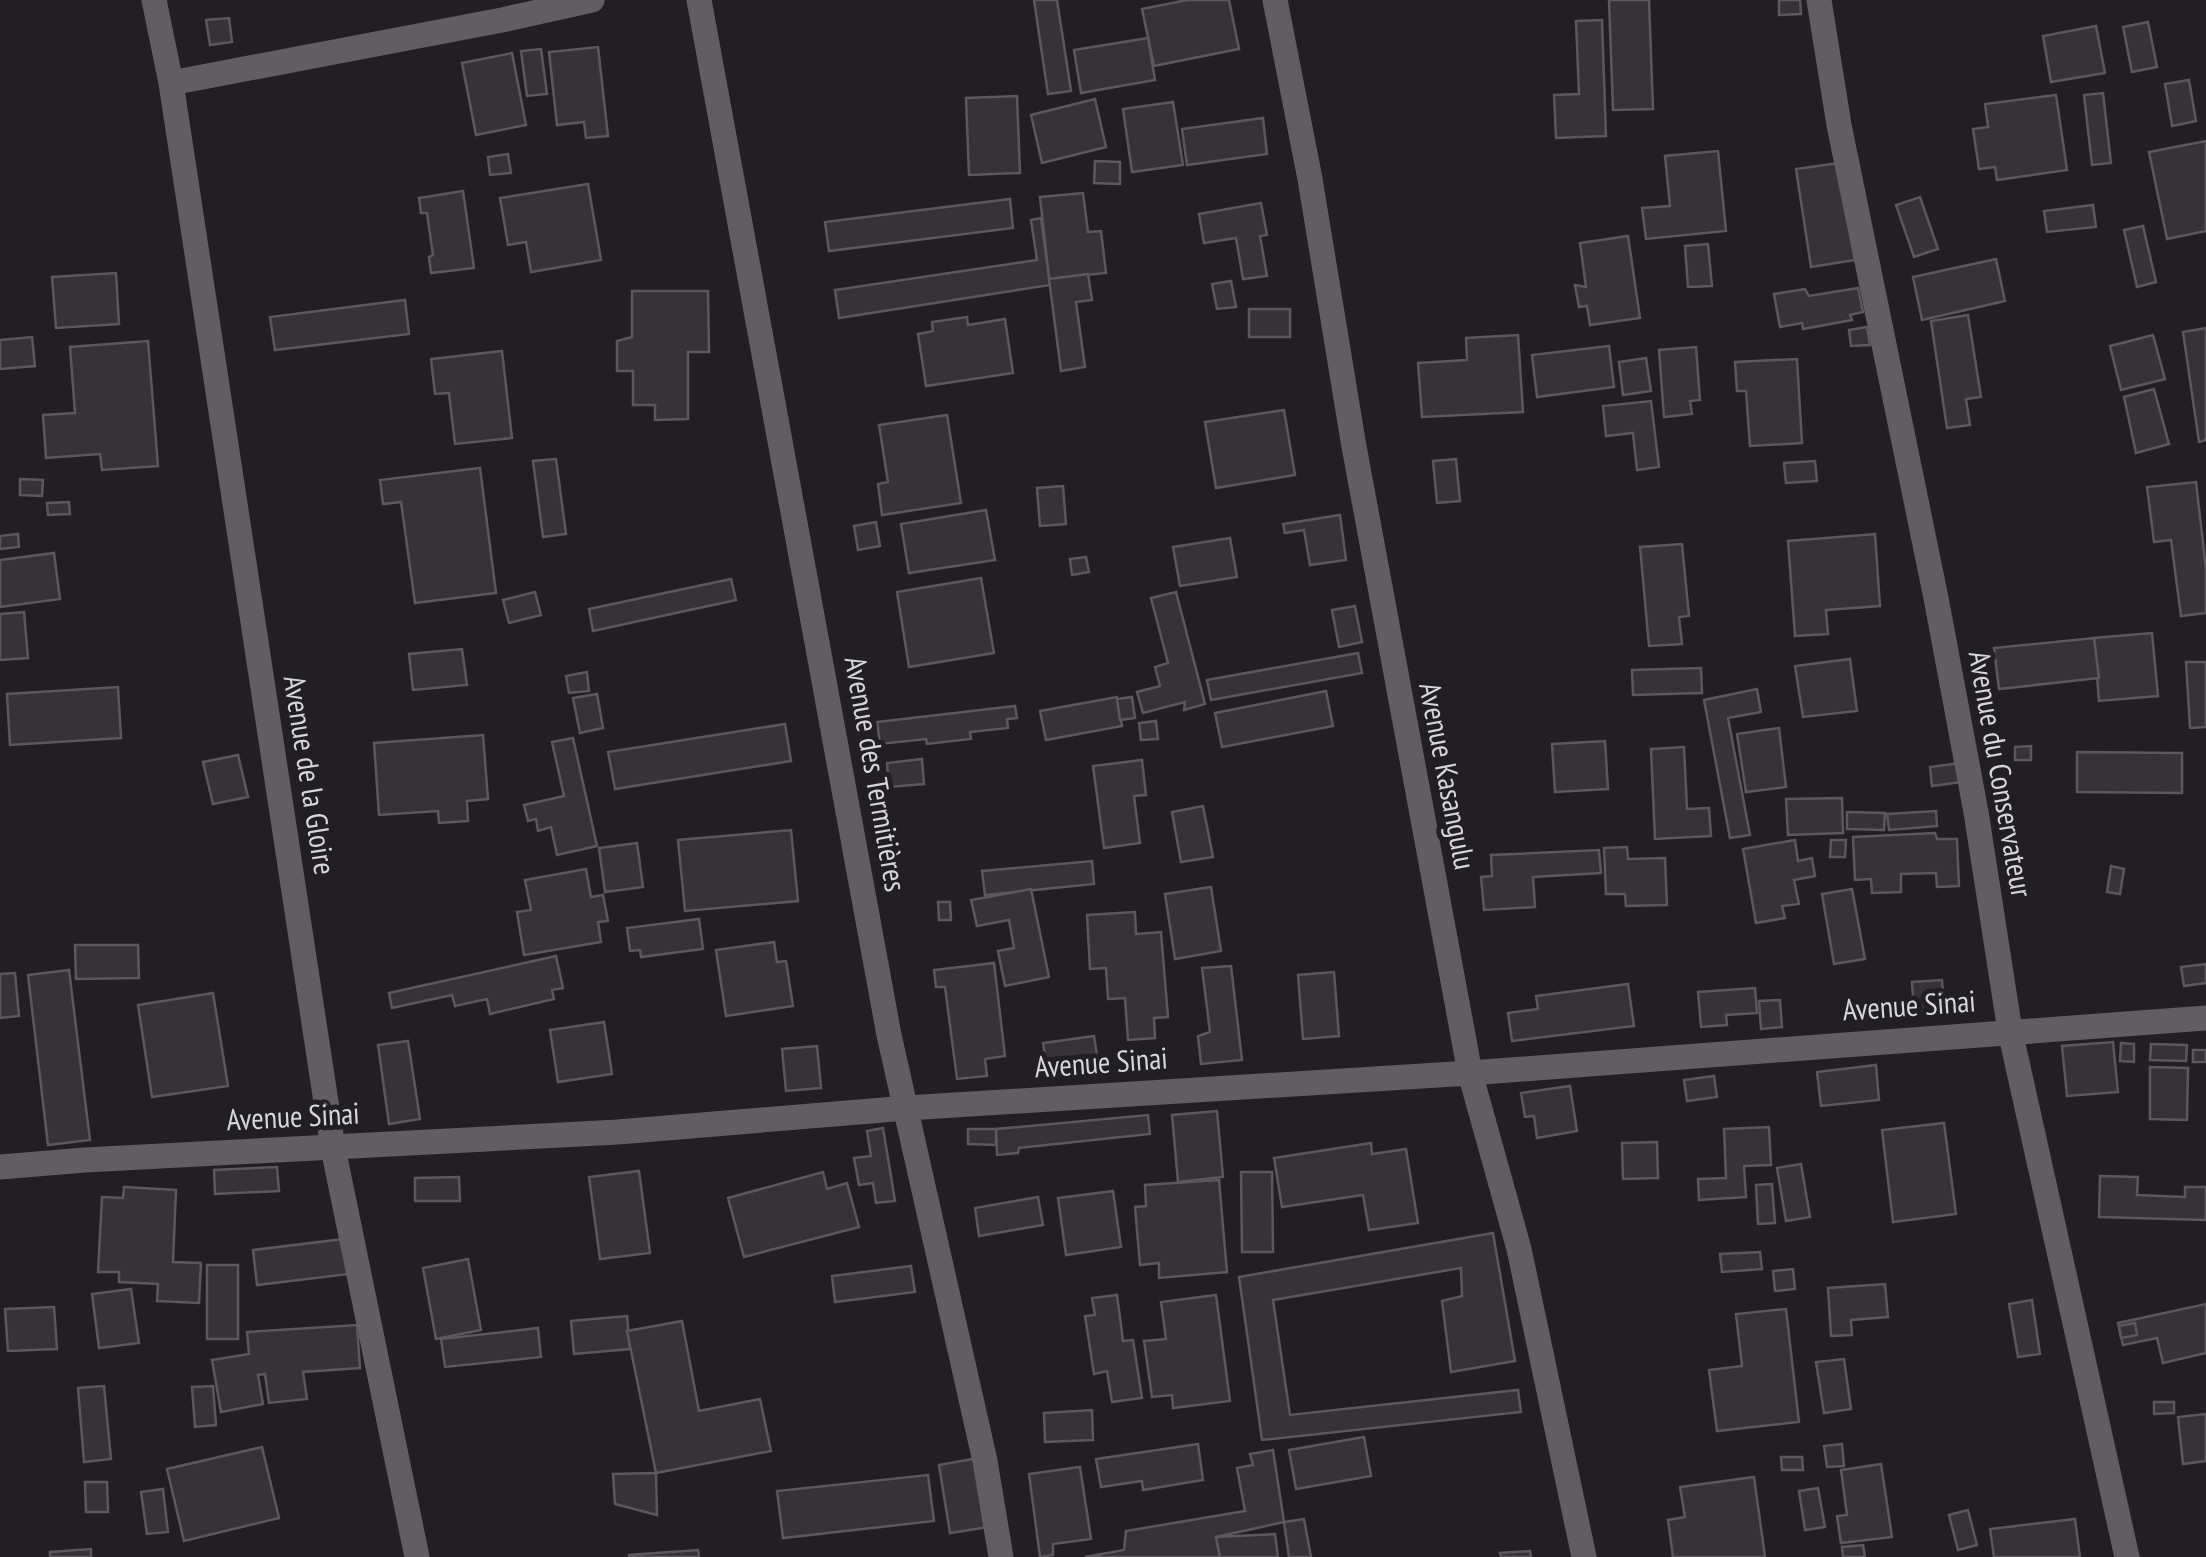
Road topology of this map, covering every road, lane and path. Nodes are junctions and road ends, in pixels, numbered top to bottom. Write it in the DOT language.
graph roads {
  1 [pos="154,0"];
  2 [pos="592,0"];
  3 [pos="699,0"];
  4 [pos="1275,0"];
  5 [pos="1819,0"];
  6 [pos="171,84"];
  7 [pos="2206,1018"];
  8 [pos="2010,1031"];
  9 [pos="1470,1073"];
  10 [pos="907,1108"];
  11 [pos="333,1148"];
  12 [pos="0,1168"];
  13 [pos="417,1557"];
  14 [pos="1001,1557"];
  15 [pos="1584,1557"];
  16 [pos="2127,1557"];
  1 -- 6 [label="street, Avenue de la Gloire"];
  2 -- 6 [label="street"];
  3 -- 10 [label="street, Avenue des Termitières"];
  4 -- 9 [label="street, Avenue Kasangulu"];
  5 -- 8 [label="street, Avenue du Conservateur"];
  6 -- 11 [label="street, Avenue de la Gloire"];
  7 -- 8 [label="street, Avenue Sinai"];
  8 -- 9 [label="street, Avenue Sinai"];
  8 -- 16 [label="street, Avenue du Conservateur"];
  9 -- 10 [label="street, Avenue Sinai"];
  9 -- 15 [label="street, Avenue Kasangulu"];
  10 -- 11 [label="street, Avenue Sinai"];
  10 -- 14 [label="street, Avenue des Termitières"];
  11 -- 12 [label="street, Avenue Sinai"];
  11 -- 13 [label="street, Avenue de la Gloire"];
}
